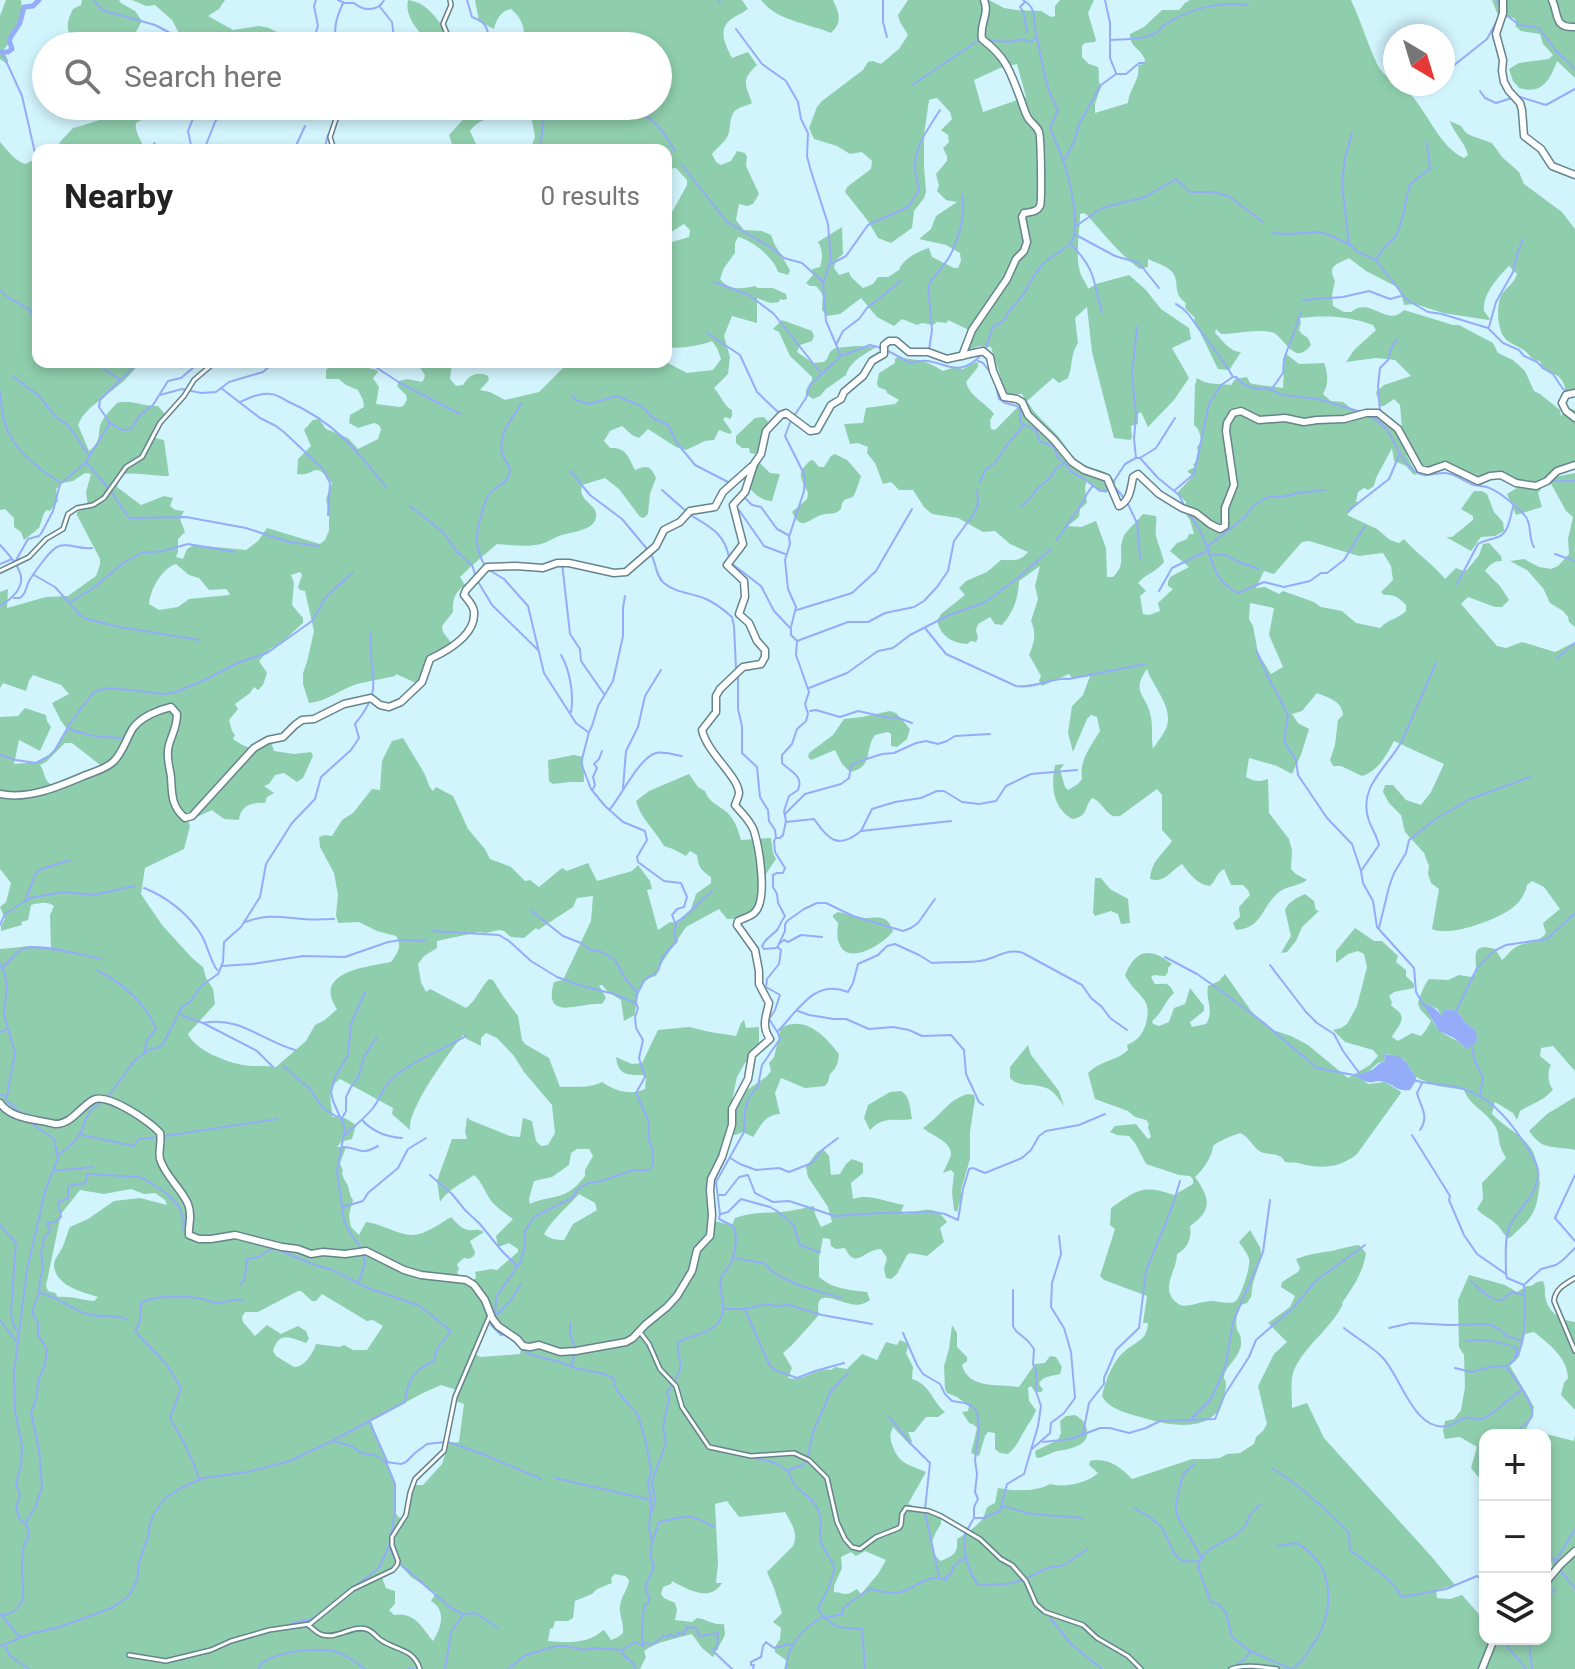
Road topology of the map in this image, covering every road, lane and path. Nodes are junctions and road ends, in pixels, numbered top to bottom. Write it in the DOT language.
graph roads {
  1 [pos="450,0"];
  2 [pos="984,0"];
  3 [pos="1503,0"];
  4 [pos="1552,0"];
  5 [pos="1575,27"];
  6 [pos="446,32"];
  7 [pos="336,120"];
  8 [pos="332,144"];
  9 [pos="1575,175"];
  10 [pos="962,356"];
  11 [pos="208,368"];
  12 [pos="1575,393"];
  13 [pos="1575,418"];
  14 [pos="754,464"];
  15 [pos="1575,465"];
  16 [pos="0,571"];
  17 [pos="0,794"];
  18 [pos="0,1103"];
  19 [pos="1575,1278"];
  20 [pos="490,1315"];
  21 [pos="639,1331"];
  22 [pos="1575,1351"];
  23 [pos="1575,1551"];
  24 [pos="1551,1576"];
  25 [pos="314,1621"];
  26 [pos="308,1625"];
  27 [pos="315,1630"];
  28 [pos="1492,1645"];
  29 [pos="129,1655"];
  30 [pos="420,1669"];
  31 [pos="1141,1669"];
  32 [pos="1231,1669"];
  33 [pos="1277,1669"];
  34 [pos="1482,1669"];
  1 -- 6 [label="street"];
  2 -- 10 [label="street"];
  3 -- 9 [label="street"];
  4 -- 5 [label="street"];
  7 -- 8 [label="street"];
  10 -- 14 [label="street"];
  10 -- 15 [label="street"];
  11 -- 16 [label="street"];
  12 -- 13 [label="street"];
  14 -- 17 [label="street"];
  14 -- 21 [label="street"];
  18 -- 20 [label="street"];
  19 -- 22 [label="street"];
  20 -- 21 [label="street"];
  20 -- 25 [label="street"];
  21 -- 31 [label="street"];
  23 -- 24 [label="street"];
  25 -- 26 [label="street"];
  25 -- 27 [label="street"];
  26 -- 27 [label="street"];
  26 -- 29 [label="street"];
  27 -- 30 [label="street"];
  28 -- 34 [label="street"];
  32 -- 33 [label="street"];
}
